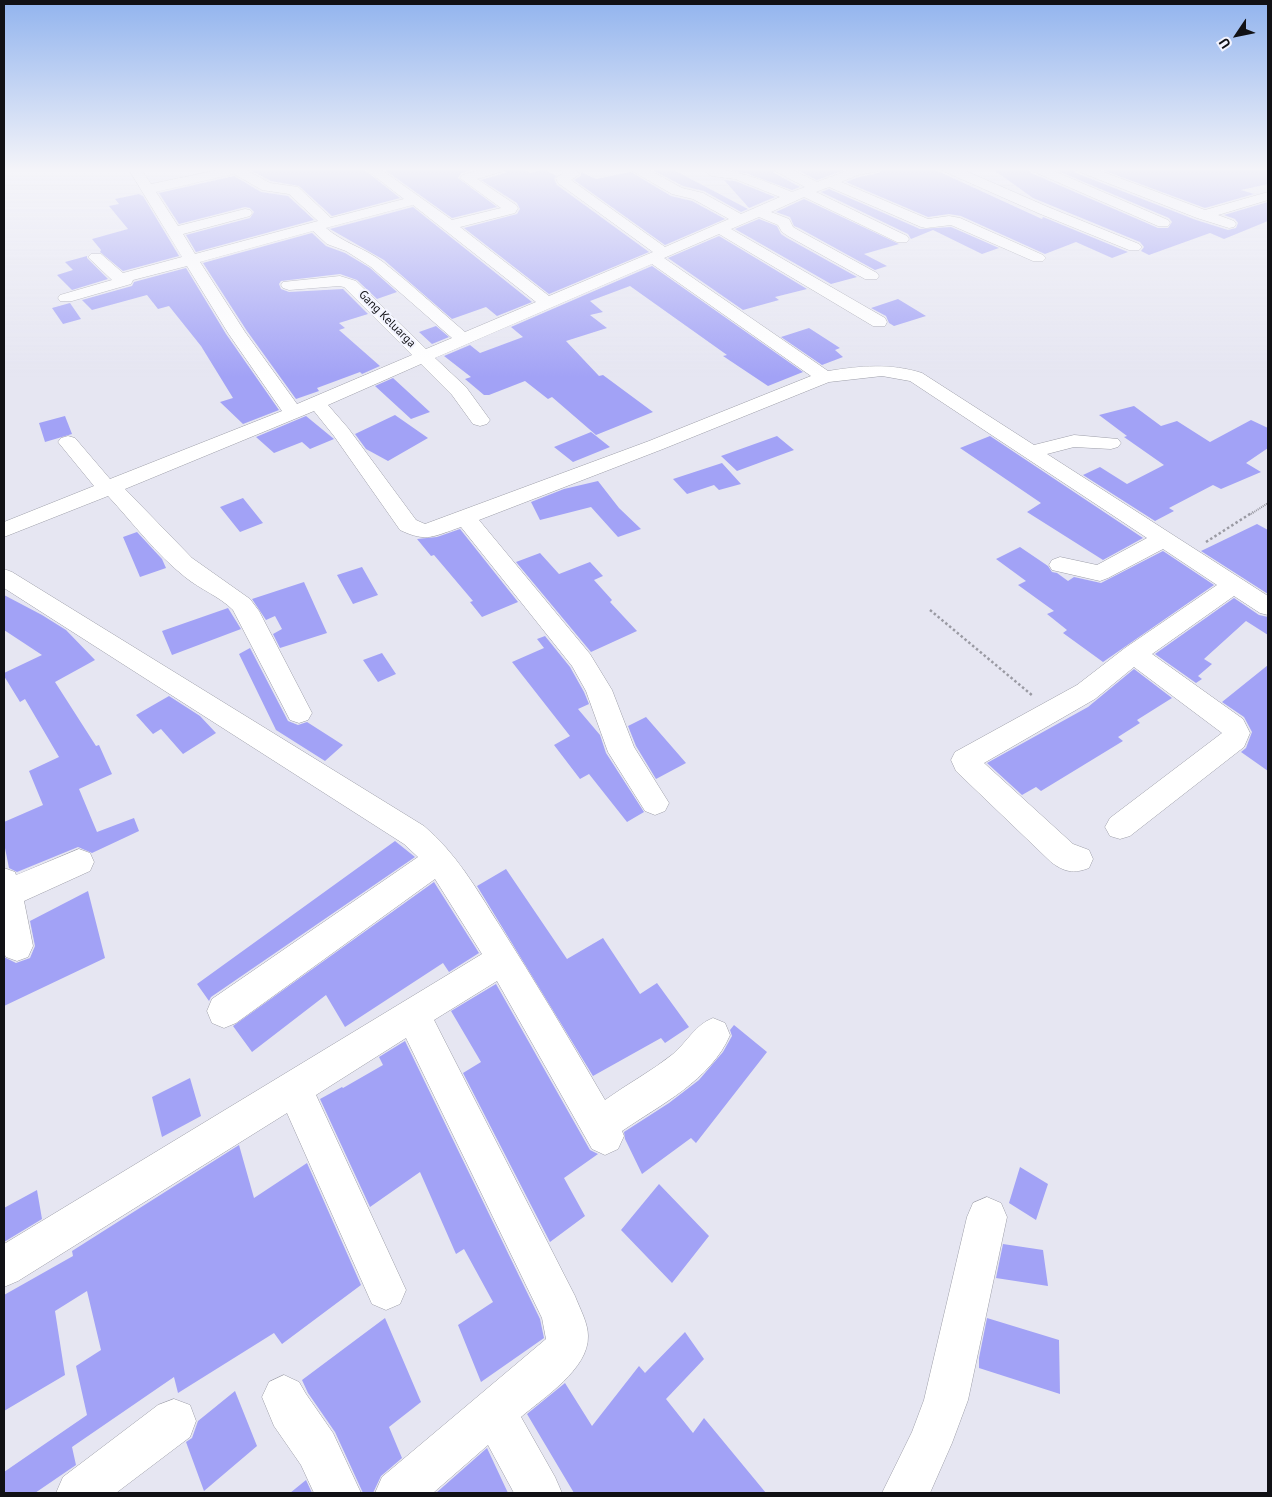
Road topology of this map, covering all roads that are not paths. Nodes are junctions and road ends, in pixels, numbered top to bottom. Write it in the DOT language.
graph roads {
  1 [pos="177,238"];
  2 [pos="273,238"];
  3 [pos="330,238"];
  4 [pos="465,238"];
  5 [pos="637,238"];
  6 [pos="700,238"];
  7 [pos="736,238"];
  8 [pos="802,238"];
  9 [pos="993,238"];
  10 [pos="1112,238"];
  11 [pos="1134,247"];
  12 [pos="659,255"];
  13 [pos="96,258"];
  14 [pos="1038,258"];
  15 [pos="190,260"];
  16 [pos="871,276"];
  17 [pos="125,278"];
  18 [pos="289,285"];
  19 [pos="66,298"];
  20 [pos="547,303"];
  21 [pos="879,322"];
  22 [pos="463,339"];
  23 [pos="424,356"];
  24 [pos="824,377"];
  25 [pos="317,403"];
  26 [pos="293,413"];
  27 [pos="480,420"];
  28 [pos="68,442"];
  29 [pos="1111,442"];
  30 [pos="1030,452"];
  31 [pos="110,488"];
  32 [pos="465,518"];
  33 [pos="4,530"];
  34 [pos="1163,539"];
  35 [pos="1060,565"];
  36 [pos="4,577"];
  37 [pos="1233,586"];
  38 [pos="1268,607"];
  39 [pos="1134,654"];
  40 [pos="300,714"];
  41 [pos="655,803"];
  42 [pos="1120,826"];
  43 [pos="439,859"];
  44 [pos="1078,859"];
  45 [pos="79,862"];
  46 [pos="5,888"];
  47 [pos="17,946"];
  48 [pos="503,959"];
  49 [pos="224,1011"];
  50 [pos="413,1015"];
  51 [pos="713,1035"];
  52 [pos="294,1088"];
  53 [pos="987,1217"];
  54 [pos="4,1267"];
  55 [pos="386,1290"];
  56 [pos="284,1396"];
  57 [pos="494,1412"];
  58 [pos="174,1421"];
  59 [pos="79,1493"];
  60 [pos="338,1493"];
  61 [pos="398,1493"];
  62 [pos="539,1493"];
  63 [pos="905,1493"];
  1 -- 15 [label="street"];
  2 -- 15 [label="street"];
  3 -- 22 [label="street"];
  4 -- 20 [label="street"];
  5 -- 12 [label="street"];
  6 -- 12 [label="street"];
  7 -- 21 [label="street"];
  8 -- 16 [label="street"];
  9 -- 14 [label="street"];
  10 -- 11 [label="street"];
  12 -- 20 [label="street"];
  12 -- 24 [label="street"];
  13 -- 17 [label="street"];
  15 -- 17 [label="street"];
  15 -- 26 [label="street"];
  17 -- 19 [label="street"];
  18 -- 23 [label="street, Gang Keluarga"];
  20 -- 22 [label="street"];
  22 -- 23 [label="street"];
  23 -- 25 [label="street"];
  23 -- 27 [label="street, Gang Keluarga"];
  24 -- 30 [label="street"];
  24 -- 32 [label="street"];
  25 -- 26 [label="street"];
  25 -- 32 [label="street"];
  26 -- 31 [label="street"];
  28 -- 31 [label="street"];
  29 -- 30 [label="street"];
  30 -- 34 [label="street"];
  31 -- 33 [label="street"];
  31 -- 40 [label="street"];
  32 -- 41 [label="street"];
  34 -- 35 [label="street"];
  34 -- 37 [label="street"];
  36 -- 43 [label="street"];
  37 -- 38 [label="street"];
  37 -- 39 [label="street"];
  39 -- 42 [label="street"];
  39 -- 44 [label="street"];
  43 -- 48 [label="street"];
  43 -- 49 [label="street"];
  45 -- 46 [label="street"];
  46 -- 47 [label="street"];
  48 -- 50 [label="street"];
  48 -- 51 [label="street"];
  50 -- 52 [label="street"];
  50 -- 57 [label="street"];
  52 -- 54 [label="street"];
  52 -- 55 [label="street"];
  53 -- 63 [label="street"];
  56 -- 60 [label="street"];
  57 -- 61 [label="street"];
  57 -- 62 [label="street"];
  58 -- 59 [label="street"];
}
